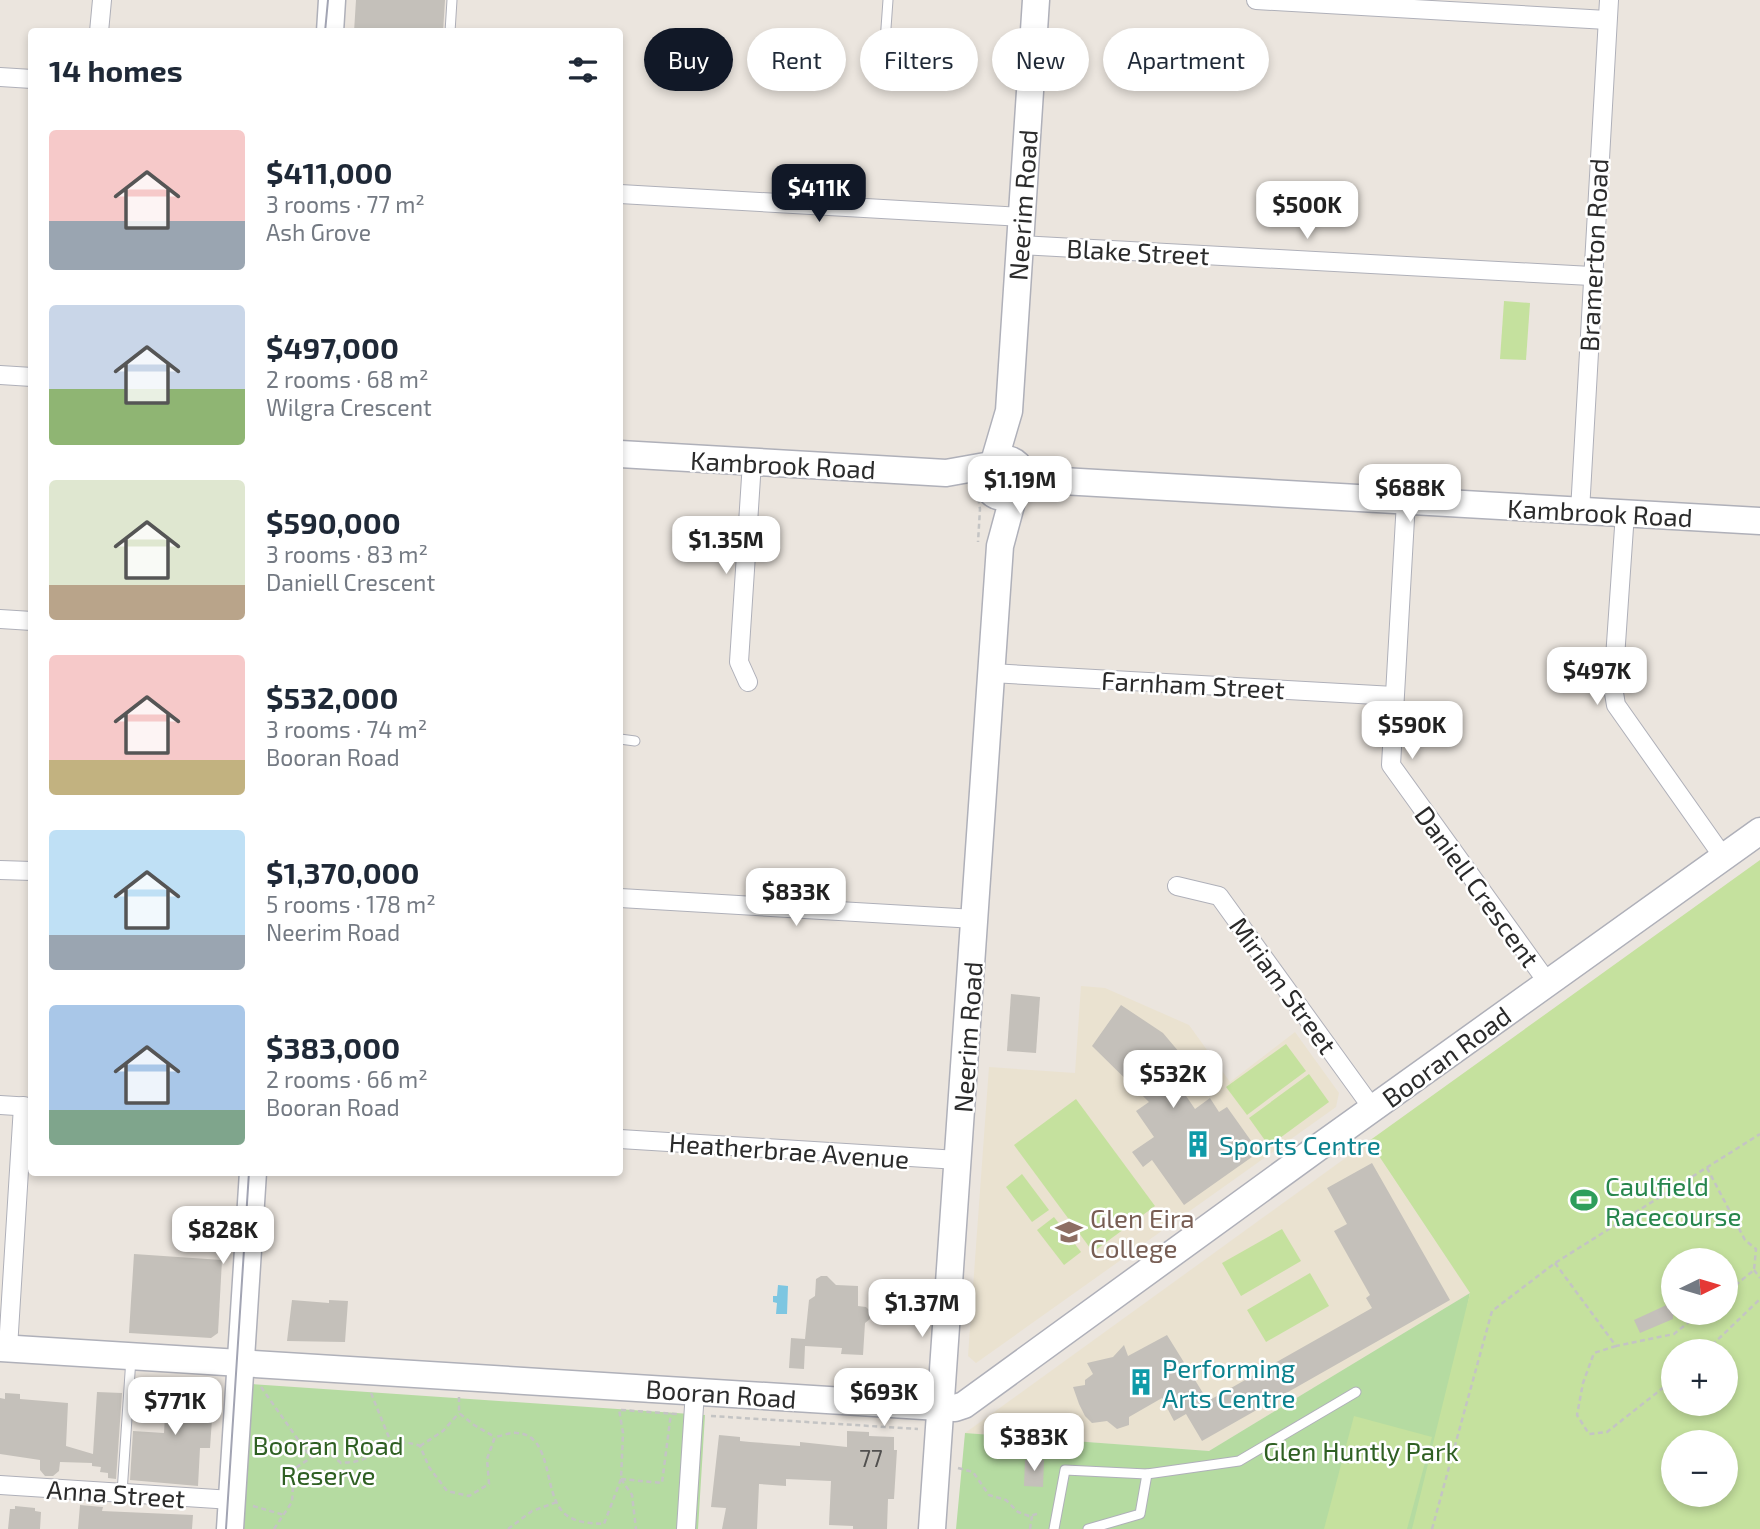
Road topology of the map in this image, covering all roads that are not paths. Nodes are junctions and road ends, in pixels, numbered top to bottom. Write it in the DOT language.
graph roads {
  1 [pos="102,0"];
  2 [pos="332,0"];
  3 [pos="452,0"];
  4 [pos="888,0"];
  5 [pos="1036,0"];
  6 [pos="1256,0"];
  7 [pos="1609,0"];
  8 [pos="1607,20"];
  9 [pos="99,28"];
  10 [pos="330,28"];
  11 [pos="450,28"];
  12 [pos="886,28"];
  13 [pos="0,77"];
  14 [pos="28,79"];
  15 [pos="623,194"];
  16 [pos="1022,217"];
  17 [pos="1020,245"];
  18 [pos="1591,276"];
  19 [pos="0,375"];
  20 [pos="28,377"];
  21 [pos="623,454"];
  22 [pos="752,462"];
  23 [pos="1004,478"];
  24 [pos="1406,501"];
  25 [pos="1580,511"];
  26 [pos="1625,513"];
  27 [pos="1760,522"];
  28 [pos="0,619"];
  29 [pos="28,621"];
  30 [pos="991,673"];
  31 [pos="748,682"];
  32 [pos="1394,696"];
  33 [pos="623,740"];
  34 [pos="635,741"];
  35 [pos="1760,831"];
  36 [pos="1724,858"];
  37 [pos="0,870"];
  38 [pos="28,872"];
  39 [pos="1177,886"];
  40 [pos="623,898"];
  41 [pos="975,919"];
  42 [pos="1548,983"];
  43 [pos="0,1105"];
  44 [pos="27,1106"];
  45 [pos="1373,1109"];
  46 [pos="623,1139"];
  47 [pos="958,1160"];
  48 [pos="253,1176"];
  49 [pos="4,1348"];
  50 [pos="131,1356"];
  51 [pos="241,1363"];
  52 [pos="1356,1392"];
  53 [pos="683,1402"];
  54 [pos="941,1408"];
  55 [pos="1147,1474"];
  56 [pos="0,1485"];
  57 [pos="122,1493"];
  58 [pos="242,1503"];
  59 [pos="230,1529"];
  60 [pos="686,1529"];
  61 [pos="932,1529"];
  62 [pos="1054,1529"];
  63 [pos="1088,1529"];
  1 -- 9 [label="street"];
  2 -- 10 [label="street"];
  3 -- 11 [label="lane"];
  4 -- 12 [label="lane"];
  5 -- 16 [label="street, Neerim Road"];
  6 -- 8 [label="street"];
  7 -- 8 [label="street, Bramerton Road"];
  8 -- 18 [label="street, Bramerton Road"];
  13 -- 14 [label="street"];
  15 -- 16 [label="street"];
  16 -- 17 [label="street, Neerim Road"];
  17 -- 18 [label="street, Blake Street"];
  17 -- 23 [label="street, Neerim Road"];
  18 -- 25 [label="street, Bramerton Road"];
  19 -- 20 [label="street"];
  21 -- 22 [label="street, Kambrook Road"];
  22 -- 23 [label="street, Kambrook Road"];
  22 -- 31 [label="street"];
  23 -- 24 [label="street, Kambrook Road"];
  23 -- 30 [label="street, Neerim Road"];
  24 -- 25 [label="street, Kambrook Road"];
  24 -- 32 [label="street, Daniell Crescent"];
  25 -- 26 [label="street, Kambrook Road"];
  26 -- 27 [label="street, Kambrook Road"];
  26 -- 36 [label="street"];
  28 -- 29 [label="street"];
  30 -- 32 [label="street, Farnham Street"];
  30 -- 41 [label="street, Neerim Road"];
  32 -- 42 [label="street, Daniell Crescent"];
  33 -- 34 [label="lane"];
  35 -- 36 [label="street, Booran Road"];
  36 -- 42 [label="street, Booran Road"];
  37 -- 38 [label="street"];
  39 -- 45 [label="street, Miriam Street"];
  40 -- 41 [label="street"];
  41 -- 47 [label="street, Neerim Road"];
  42 -- 45 [label="street, Booran Road"];
  43 -- 44 [label="street"];
  44 -- 49 [label="street"];
  45 -- 54 [label="street, Booran Road"];
  46 -- 47 [label="street, Heatherbrae Avenue"];
  47 -- 54 [label="street, Neerim Road"];
  48 -- 51 [label="street"];
  49 -- 50 [label="street, Booran Road"];
  50 -- 51 [label="street, Booran Road"];
  50 -- 57 [label="lane"];
  51 -- 53 [label="street, Booran Road"];
  51 -- 58 [label="street"];
  52 -- 55 [label="lane"];
  53 -- 54 [label="street, Booran Road"];
  53 -- 60 [label="street"];
  54 -- 61 [label="street, Neerim Road"];
  55 -- 62 [label="lane"];
  55 -- 63 [label="lane"];
  56 -- 57 [label="street, Anna Street"];
  57 -- 58 [label="street, Anna Street"];
  58 -- 59 [label="street"];
}
